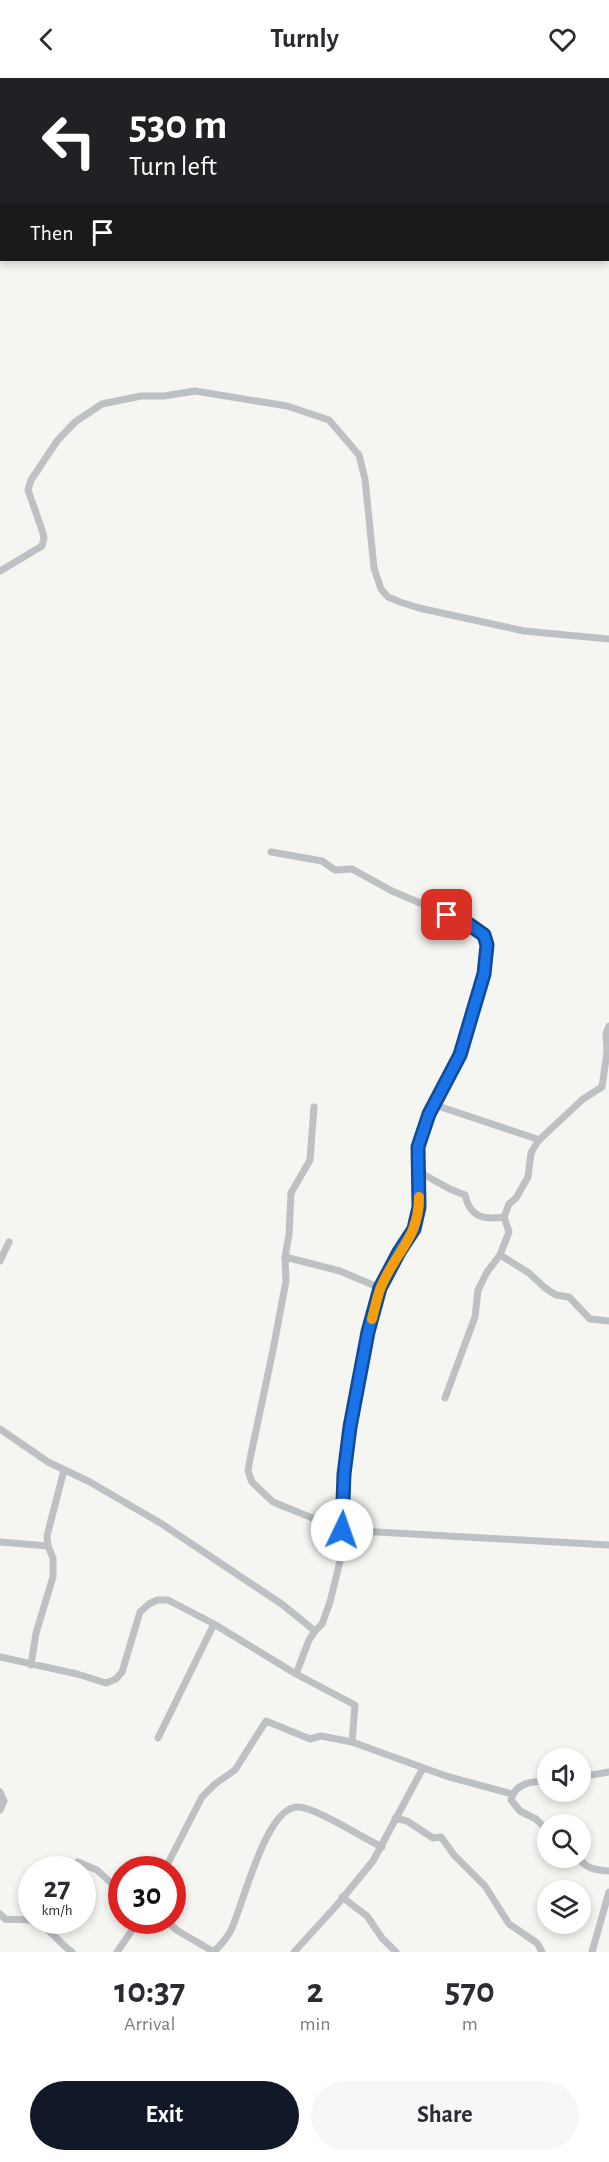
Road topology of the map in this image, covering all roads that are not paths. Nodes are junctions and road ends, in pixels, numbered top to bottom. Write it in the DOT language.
graph roads {
  1 [pos="0,571"];
  2 [pos="609,639"];
  3 [pos="271,852"];
  4 [pos="609,1026"];
  5 [pos="435,1105"];
  6 [pos="314,1107"];
  7 [pos="540,1140"];
  8 [pos="419,1172"];
  9 [pos="504,1217"];
  10 [pos="9,1242"];
  11 [pos="500,1255"];
  12 [pos="285,1257"];
  13 [pos="0,1261"];
  14 [pos="380,1288"];
  15 [pos="609,1321"];
  16 [pos="445,1398"];
  17 [pos="0,1429"];
  18 [pos="64,1470"];
  19 [pos="342,1530"];
  20 [pos="0,1542"];
  21 [pos="609,1545"];
  22 [pos="48,1546"];
  23 [pos="214,1624"];
  24 [pos="315,1631"];
  25 [pos="0,1657"];
  26 [pos="31,1665"];
  27 [pos="296,1674"];
  28 [pos="158,1738"];
  29 [pos="352,1742"];
  30 [pos="423,1768"];
  31 [pos="609,1772"];
  32 [pos="591,1775"];
  33 [pos="537,1781"];
  34 [pos="0,1792"];
  35 [pos="512,1794"];
  36 [pos="0,1810"];
  37 [pos="395,1818"];
  38 [pos="537,1820"];
  39 [pos="382,1846"];
  40 [pos="172,1856"];
  41 [pos="590,1868"];
  42 [pos="609,1871"];
  43 [pos="609,1892"];
  44 [pos="342,1897"];
  45 [pos="0,1914"];
  46 [pos="129,1934"];
  47 [pos="183,1934"];
  48 [pos="72,1952"];
  49 [pos="117,1952"];
  50 [pos="294,1952"];
  51 [pos="396,1952"];
  52 [pos="542,1952"];
  53 [pos="592,1952"];
  1 -- 2 [label="street"];
  3 -- 5 [label="street"];
  4 -- 7 [label="street"];
  5 -- 7 [label="street"];
  5 -- 8 [label="street"];
  6 -- 12 [label="street"];
  7 -- 9 [label="street"];
  8 -- 9 [label="street"];
  8 -- 14 [label="street"];
  9 -- 11 [label="street"];
  10 -- 13 [label="street"];
  11 -- 15 [label="street"];
  11 -- 16 [label="street"];
  12 -- 14 [label="street"];
  12 -- 19 [label="street"];
  14 -- 19 [label="street"];
  17 -- 18 [label="street"];
  18 -- 22 [label="street"];
  18 -- 24 [label="street"];
  19 -- 21 [label="street"];
  19 -- 24 [label="street"];
  20 -- 22 [label="street"];
  22 -- 26 [label="street"];
  23 -- 26 [label="street"];
  23 -- 27 [label="street"];
  23 -- 28 [label="street"];
  24 -- 27 [label="street"];
  25 -- 26 [label="street"];
  27 -- 29 [label="street"];
  29 -- 30 [label="street"];
  29 -- 40 [label="street"];
  30 -- 35 [label="street"];
  30 -- 37 [label="street"];
  31 -- 32 [label="street"];
  33 -- 35 [label="street"];
  34 -- 36 [label="street"];
  35 -- 38 [label="street"];
  37 -- 39 [label="street"];
  37 -- 52 [label="street"];
  39 -- 44 [label="street"];
  39 -- 47 [label="street"];
  41 -- 42 [label="street"];
  43 -- 53 [label="street"];
  44 -- 50 [label="street"];
  44 -- 51 [label="street"];
  45 -- 48 [label="street"];
  46 -- 49 [label="street"];
}
